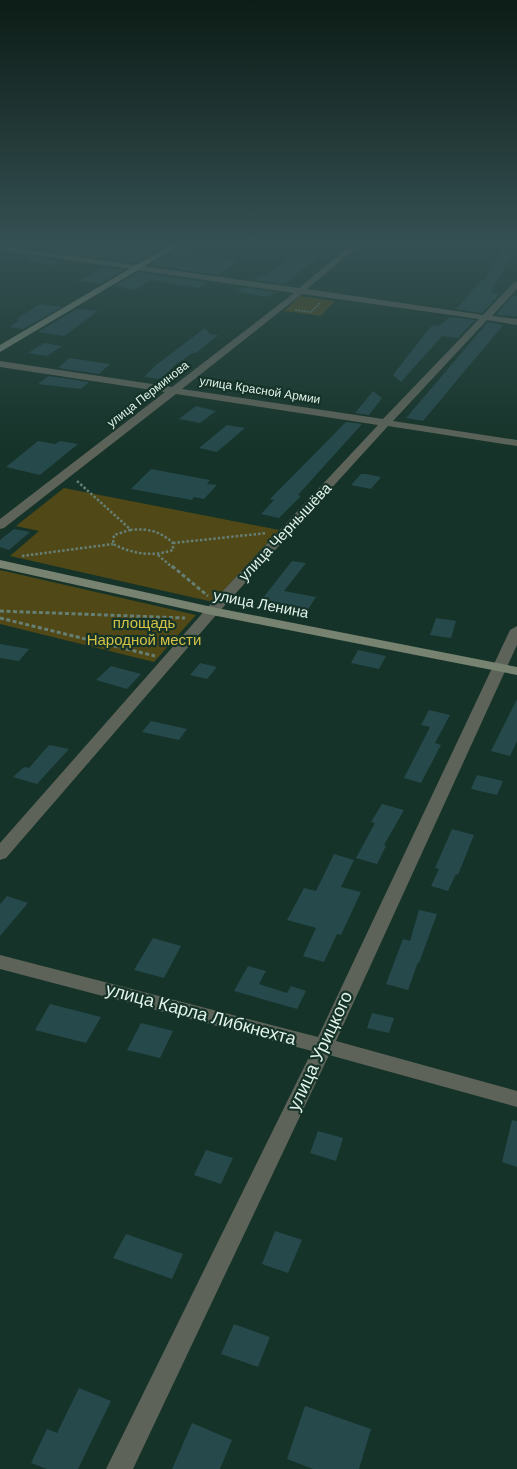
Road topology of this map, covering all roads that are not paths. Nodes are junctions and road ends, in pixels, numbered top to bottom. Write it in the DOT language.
graph roads {
  1 [pos="61,314"];
  2 [pos="273,314"];
  3 [pos="454,314"];
  4 [pos="488,314"];
  5 [pos="484,318"];
  6 [pos="517,322"];
  7 [pos="0,350"];
  8 [pos="0,364"];
  9 [pos="174,390"];
  10 [pos="386,422"];
  11 [pos="517,443"];
  12 [pos="0,525"];
  13 [pos="0,564"];
  14 [pos="212,612"];
  15 [pos="517,630"];
  16 [pos="508,669"];
  17 [pos="0,854"];
  18 [pos="0,962"];
  19 [pos="324,1046"];
  20 [pos="517,1099"];
  21 [pos="119,1469"];
  1 -- 7 [label="street"];
  2 -- 9 [label="street, улица Перминова"];
  3 -- 5 [label="street"];
  4 -- 5 [label="street, улица Чернышёва"];
  5 -- 6 [label="street"];
  5 -- 10 [label="street, улица Чернышёва"];
  8 -- 9 [label="street, улица Красной Армии"];
  9 -- 10 [label="street, улица Красной Армии"];
  9 -- 12 [label="street, улица Перминова"];
  10 -- 11 [label="street, улица Красной Армии"];
  10 -- 14 [label="street, улица Чернышёва"];
  13 -- 14 [label="street, улица Ленина"];
  14 -- 16 [label="street, улица Ленина"];
  14 -- 17 [label="street, улица Чернышёва"];
  15 -- 16 [label="street, улица Урицкого"];
  16 -- 19 [label="street, улица Урицкого"];
  18 -- 19 [label="street, улица Карла Либкнехта"];
  19 -- 20 [label="street, улица Карла Либкнехта"];
  19 -- 21 [label="street, улица Урицкого"];
}
